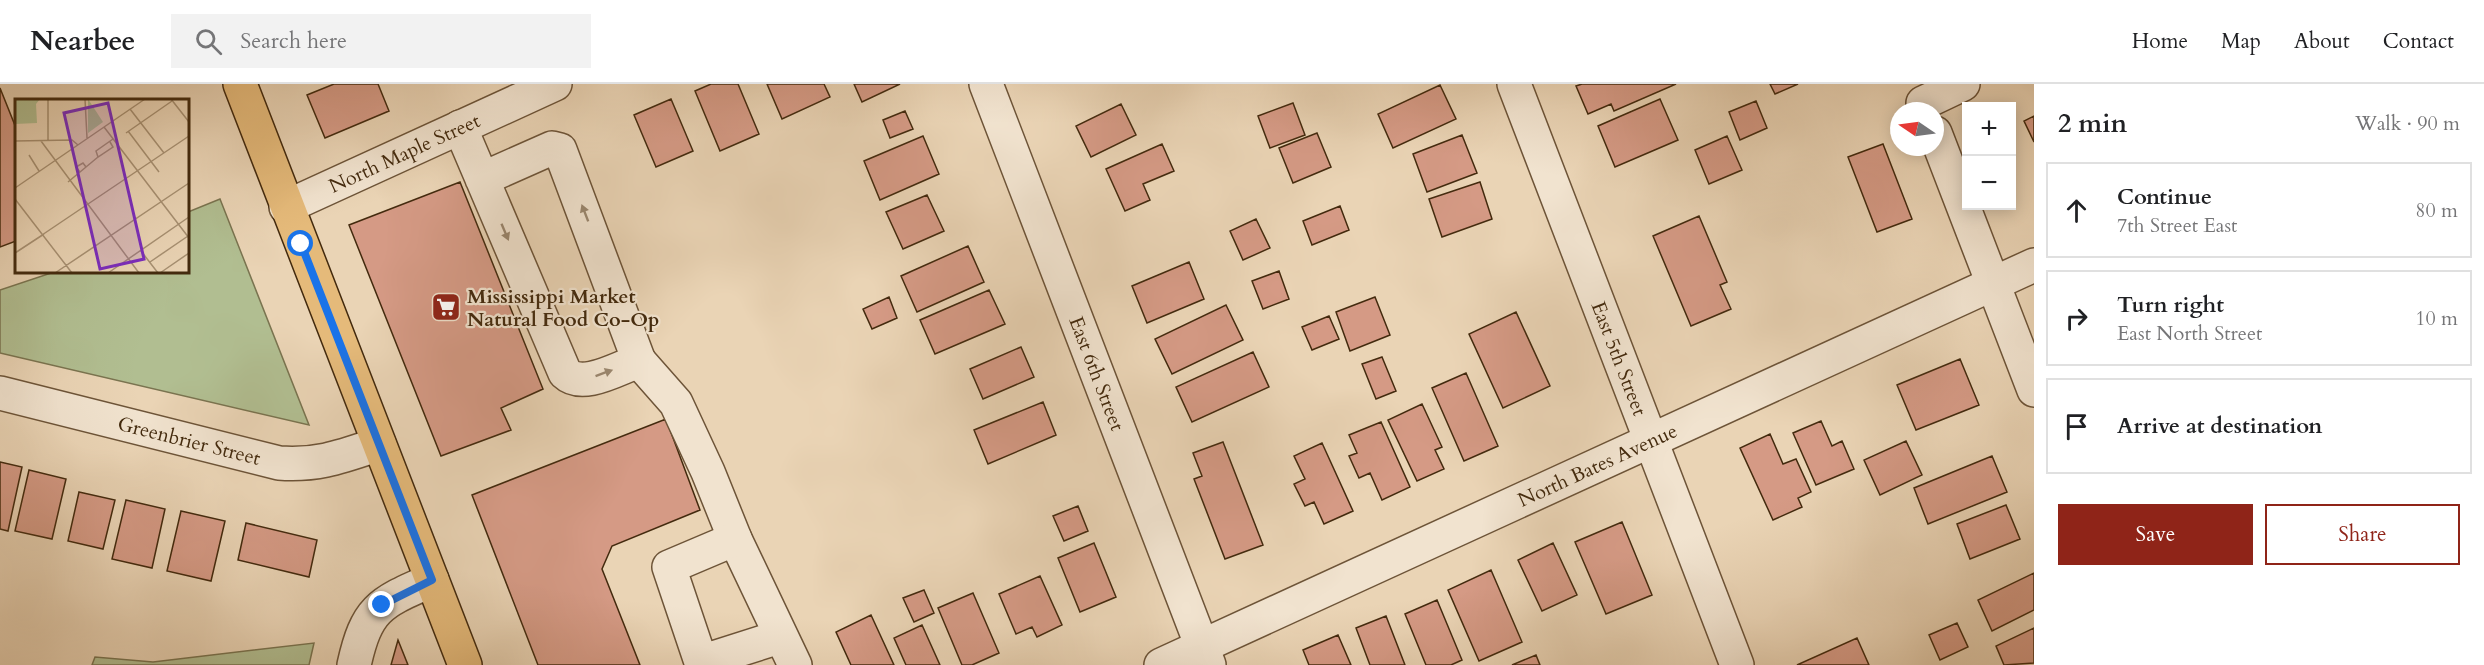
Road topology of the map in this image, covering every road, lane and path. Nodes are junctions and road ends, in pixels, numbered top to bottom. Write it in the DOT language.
graph roads {
  1 [pos="240,84"];
  2 [pos="555,84"];
  3 [pos="986,84"];
  4 [pos="1514,84"];
  5 [pos="1963,84"];
  6 [pos="1922,99"];
  7 [pos="460,127"];
  8 [pos="1944,156"];
  9 [pos="482,179"];
  10 [pos="286,207"];
  11 [pos="2034,265"];
  12 [pos="1993,284"];
  13 [pos="639,361"];
  14 [pos="2034,390"];
  15 [pos="0,393"];
  16 [pos="1652,441"];
  17 [pos="379,444"];
  18 [pos="735,539"];
  19 [pos="432,580"];
  20 [pos="780,637"];
  21 [pos="1205,656"];
  22 [pos="354,665"];
  23 [pos="465,665"];
  24 [pos="795,665"];
  25 [pos="1161,665"];
  26 [pos="1737,665"];
  1 -- 10 [label="main road"];
  2 -- 7 [label="street, North Maple Street"];
  3 -- 21 [label="street, East 6th Street"];
  4 -- 16 [label="street, East 5th Street"];
  5 -- 6 [label="street"];
  7 -- 9 [label="street"];
  7 -- 10 [label="street, North Maple Street"];
  8 -- 12 [label="street"];
  9 -- 13 [label="street, one-way"];
  13 -- 9 [label="street, one-way"];
  10 -- 17 [label="main road"];
  11 -- 12 [label="street, North Bates Avenue"];
  12 -- 14 [label="street"];
  12 -- 16 [label="street, North Bates Avenue"];
  13 -- 18 [label="street"];
  15 -- 17 [label="street, Greenbrier Street"];
  16 -- 21 [label="street, North Bates Avenue"];
  16 -- 26 [label="street, East 5th Street"];
  17 -- 19 [label="main road"];
  18 -- 20 [label="street"];
  18 -- 20 [label="street"];
  19 -- 22 [label="street"];
  19 -- 23 [label="main road"];
  20 -- 24 [label="street"];
  21 -- 25 [label="street, North Bates Avenue"];
}
